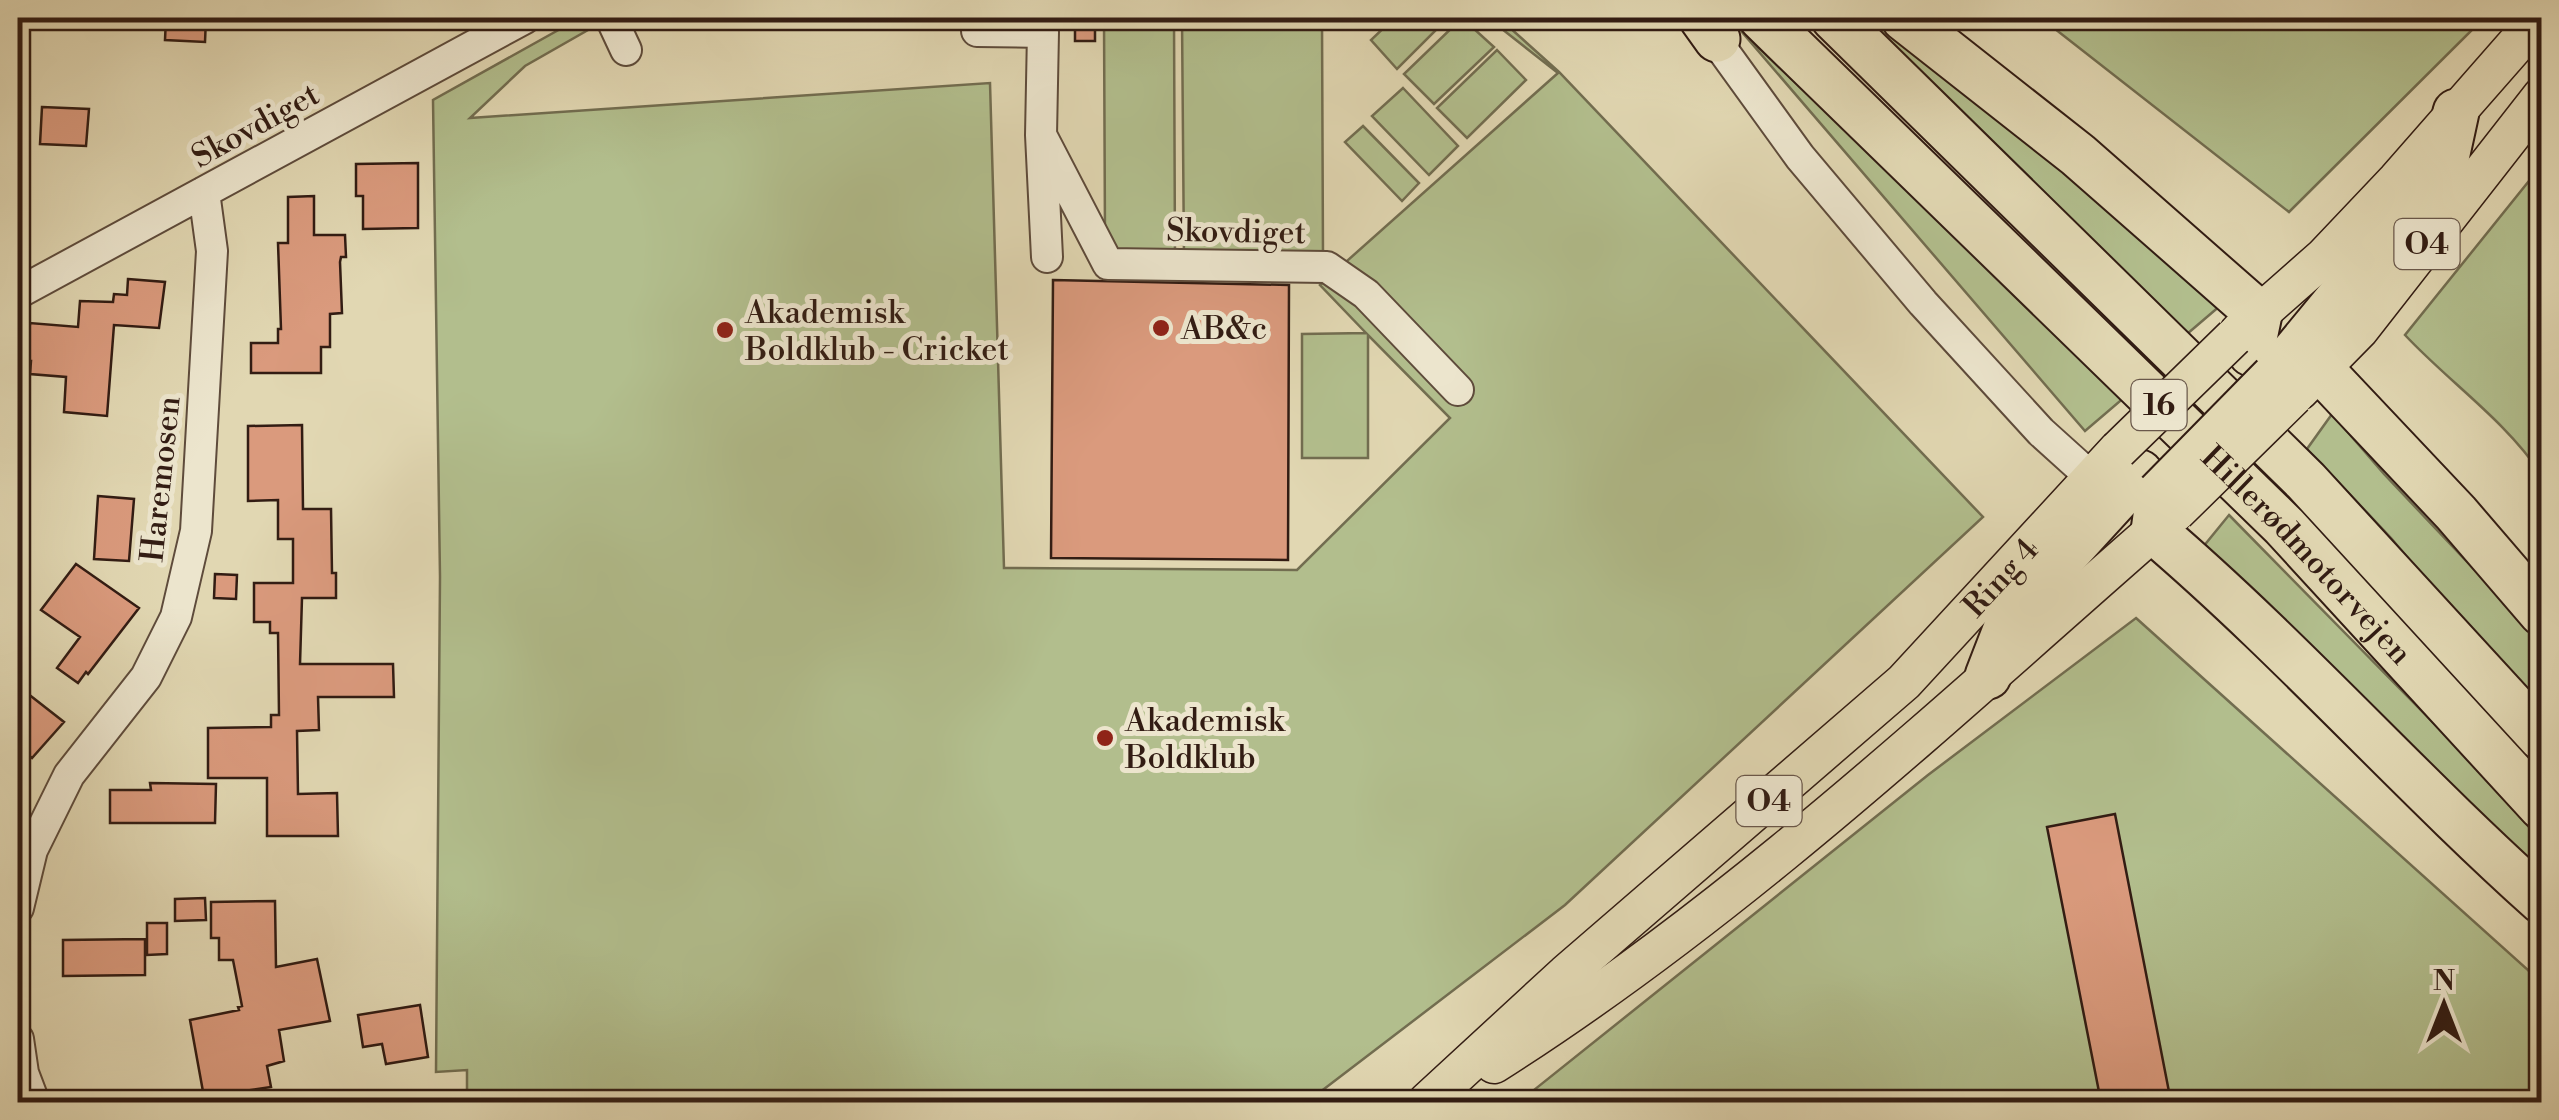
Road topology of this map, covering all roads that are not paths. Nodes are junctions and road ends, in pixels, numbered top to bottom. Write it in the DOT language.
graph roads {
  1 [pos="525,18"];
  2 [pos="611,18"];
  3 [pos="1762,18"];
  4 [pos="1834,18"];
  5 [pos="1904,18"];
  6 [pos="2539,18"];
  7 [pos="1043,25"];
  8 [pos="1705,25"];
  9 [pos="977,31"];
  10 [pos="626,50"];
  11 [pos="2542,96"];
  12 [pos="2456,112"];
  13 [pos="1042,135"];
  14 [pos="204,192"];
  15 [pos="1047,257"];
  16 [pos="18,294"];
  17 [pos="2276,357"];
  18 [pos="1458,390"];
  19 [pos="2136,491"];
  20 [pos="2542,613"];
  21 [pos="1988,676"];
  22 [pos="2542,738"];
  23 [pos="2542,807"];
  24 [pos="2492,856"];
  25 [pos="2542,901"];
  26 [pos="18,908"];
  27 [pos="2542,928"];
  28 [pos="18,1040"];
  29 [pos="34,1102"];
  30 [pos="1430,1102"];
  1 -- 14 [label="street, Skovdiget"];
  2 -- 10 [label="street"];
  3 -- 23 [label="highway, Hillerødmotorvejen / 16"];
  4 -- 22 [label="highway, Hillerødmotorvejen / 16"];
  5 -- 17 [label="highway"];
  6 -- 12 [label="main road"];
  7 -- 9 [label="street, Skovdiget"];
  7 -- 13 [label="street, Skovdiget"];
  8 -- 19 [label="street"];
  11 -- 17 [label="main road, Ring 4 / O4"];
  12 -- 17 [label="highway"];
  13 -- 15 [label="street, Skovdiget"];
  13 -- 18 [label="street, Skovdiget"];
  14 -- 16 [label="street, Skovdiget"];
  14 -- 26 [label="street, Haremosen"];
  17 -- 19 [label="main road, Ring 4 / O4, bridge"];
  17 -- 19 [label="highway"];
  17 -- 20 [label="highway"];
  19 -- 21 [label="highway"];
  19 -- 24 [label="highway"];
  19 -- 30 [label="main road, Ring 4 / O4"];
  21 -- 30 [label="main road, Ring 4 / O4"];
  24 -- 25 [label="highway"];
  24 -- 27 [label="street"];
  28 -- 29 [label="street"];
}
